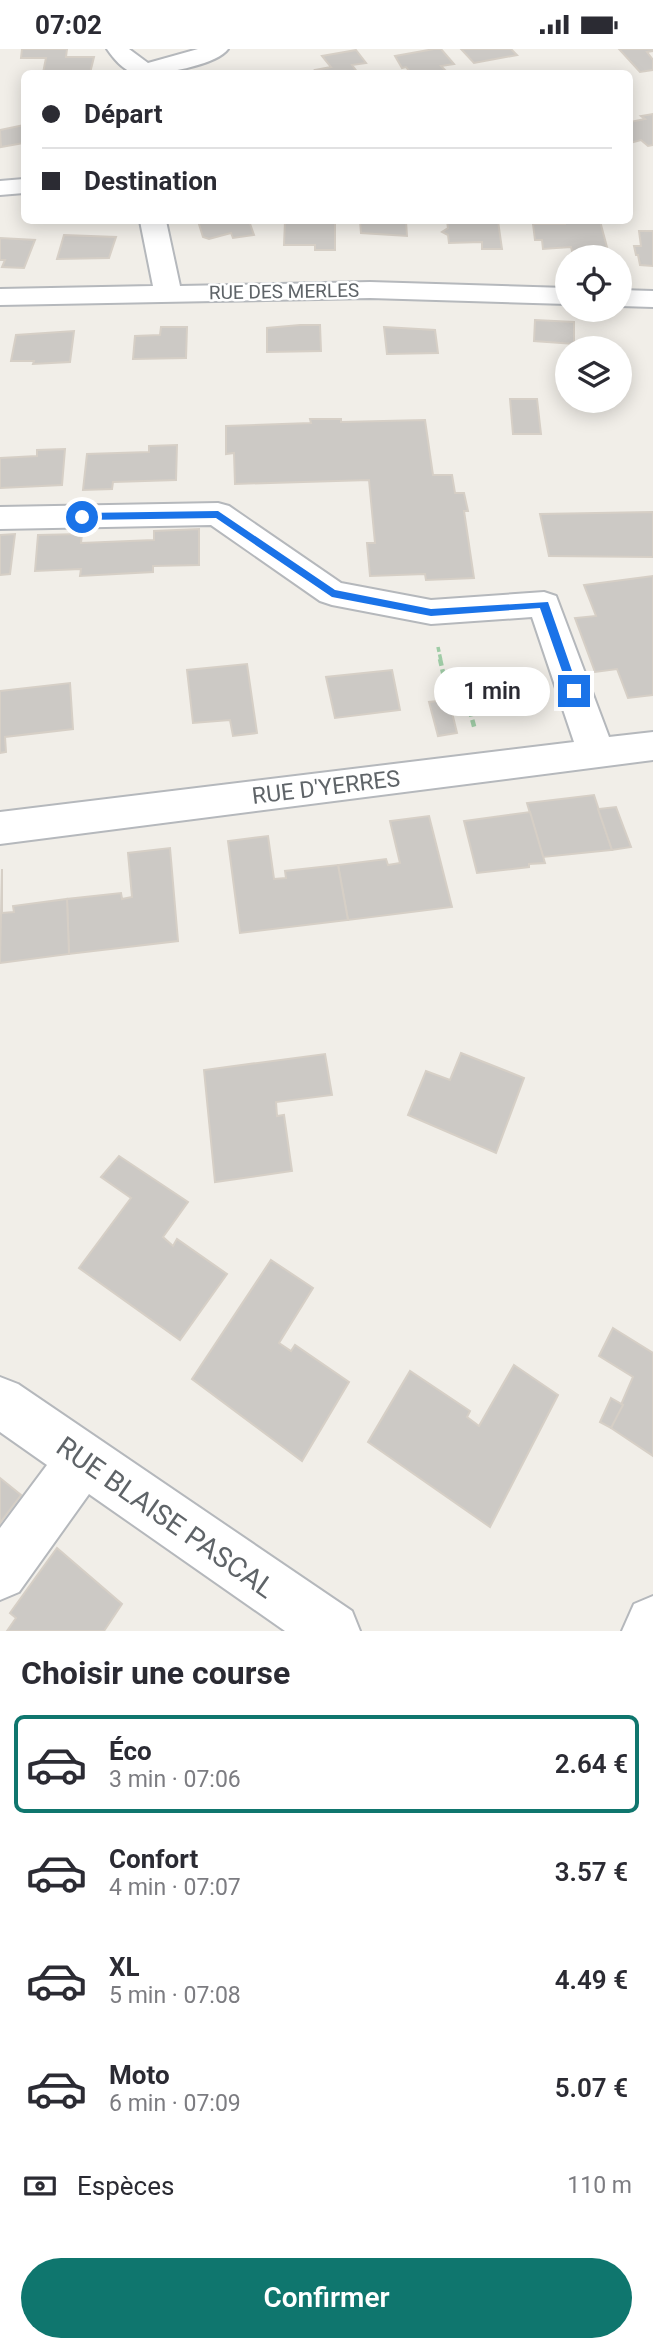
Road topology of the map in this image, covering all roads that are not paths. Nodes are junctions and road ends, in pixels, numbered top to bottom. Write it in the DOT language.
graph roads {
  1 [pos="118,49"];
  2 [pos="217,49"];
  3 [pos="143,70"];
  4 [pos="148,70"];
  5 [pos="21,186"];
  6 [pos="0,188"];
  7 [pos="154,224"];
  8 [pos="168,294"];
  9 [pos="0,296"];
  10 [pos="555,296"];
  11 [pos="632,298"];
  12 [pos="653,299"];
  13 [pos="0,518"];
  14 [pos="653,746"];
  15 [pos="596,753"];
  16 [pos="0,828"];
  17 [pos="0,1402"];
  18 [pos="83,1459"];
  19 [pos="0,1573"];
  20 [pos="653,1623"];
  21 [pos="332,1631"];
  22 [pos="650,1631"];
  1 -- 3 [label="street"];
  2 -- 4 [label="street"];
  5 -- 6 [label="street"];
  7 -- 8 [label="street"];
  8 -- 9 [label="street, RUE DES MERLES"];
  8 -- 10 [label="street, RUE DES MERLES"];
  11 -- 12 [label="street"];
  13 -- 15 [label="street"];
  14 -- 15 [label="street, RUE D'YERRES"];
  15 -- 16 [label="street, RUE D'YERRES"];
  17 -- 18 [label="street, RUE BLAISE PASCAL"];
  18 -- 19 [label="street"];
  18 -- 21 [label="street, RUE BLAISE PASCAL"];
  20 -- 22 [label="street"];
}
